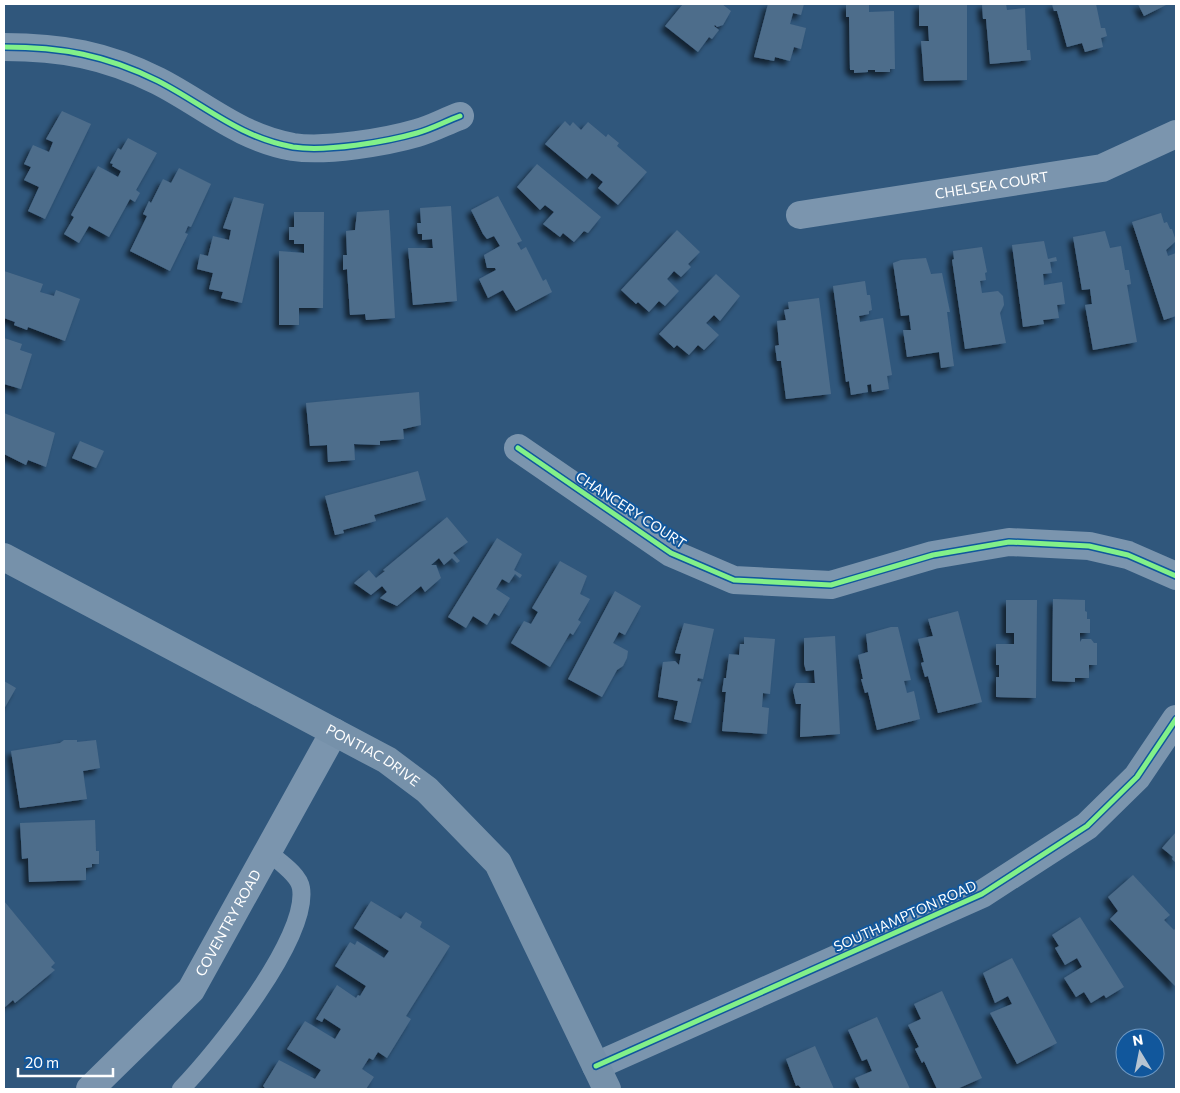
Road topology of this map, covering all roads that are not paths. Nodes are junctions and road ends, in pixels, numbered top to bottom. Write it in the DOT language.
graph roads {
  1 [pos="4,47"];
  2 [pos="460,116"];
  3 [pos="1176,134"];
  4 [pos="800,215"];
  5 [pos="518,448"];
  6 [pos="4,557"];
  7 [pos="1176,576"];
  8 [pos="1176,719"];
  9 [pos="334,732"];
  10 [pos="268,852"];
  11 [pos="602,1078"];
  12 [pos="90,1089"];
  13 [pos="182,1089"];
  1 -- 2 [label="street"];
  3 -- 4 [label="street, CHELSEA COURT"];
  5 -- 7 [label="street, CHANCERY COURT"];
  6 -- 9 [label="main road, PONTIAC DRIVE"];
  8 -- 11 [label="street, SOUTHAMPTON ROAD"];
  9 -- 10 [label="street, COVENTRY ROAD"];
  9 -- 11 [label="main road, PONTIAC DRIVE"];
  10 -- 12 [label="street, COVENTRY ROAD"];
  10 -- 13 [label="lane"];
}
